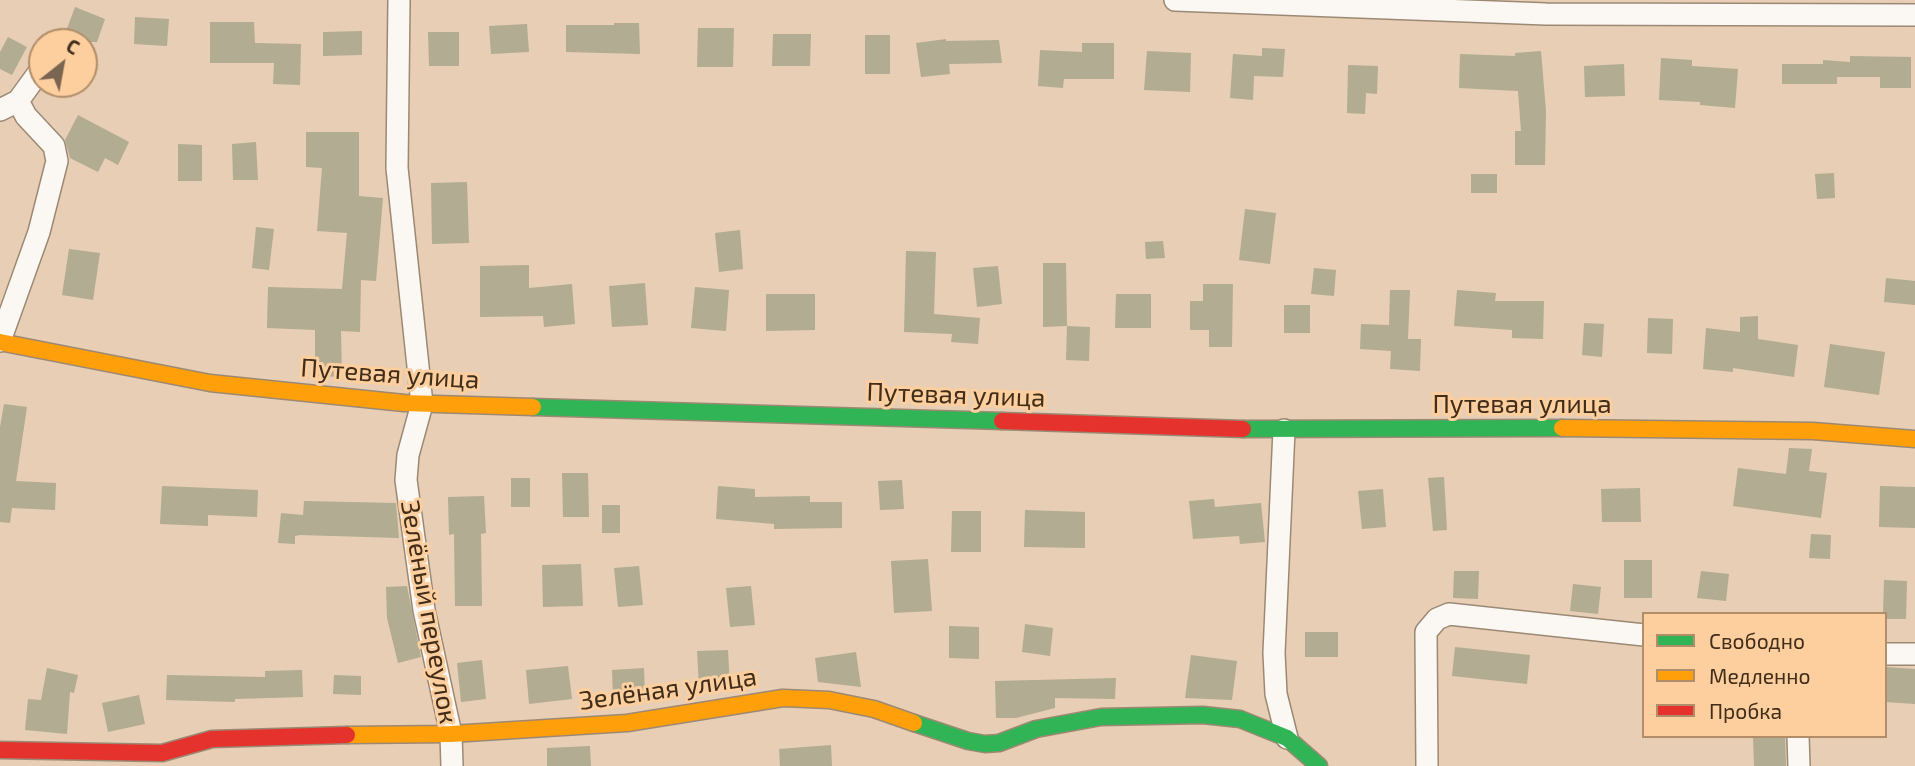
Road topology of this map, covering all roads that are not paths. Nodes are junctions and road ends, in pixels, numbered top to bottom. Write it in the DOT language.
graph roads {
  1 [pos="398,0"];
  2 [pos="1175,0"];
  3 [pos="1915,15"];
  4 [pos="28,84"];
  5 [pos="9,105"];
  6 [pos="0,342"];
  7 [pos="422,404"];
  8 [pos="1284,430"];
  9 [pos="1915,439"];
  10 [pos="1642,635"];
  11 [pos="1887,654"];
  12 [pos="1915,654"];
  13 [pos="452,734"];
  14 [pos="1287,738"];
  15 [pos="1798,738"];
  16 [pos="0,750"];
  17 [pos="161,759"];
  18 [pos="452,766"];
  19 [pos="1319,766"];
  20 [pos="1427,766"];
  21 [pos="1799,766"];
  1 -- 7 [label="street, Зелёный переулок"];
  2 -- 3 [label="street"];
  4 -- 5 [label="street"];
  5 -- 6 [label="street"];
  6 -- 7 [label="street, Путевая улица"];
  7 -- 8 [label="street, Путевая улица"];
  7 -- 13 [label="street, Зелёный переулок"];
  8 -- 9 [label="street, Путевая улица"];
  8 -- 14 [label="street"];
  10 -- 20 [label="street"];
  11 -- 12 [label="street"];
  13 -- 14 [label="street, Зелёная улица"];
  13 -- 17 [label="street, Зелёная улица"];
  13 -- 18 [label="street, Зелёный переулок"];
  14 -- 19 [label="street, Зелёная улица"];
  15 -- 21 [label="street"];
  16 -- 17 [label="street, Зелёная улица"];
}
